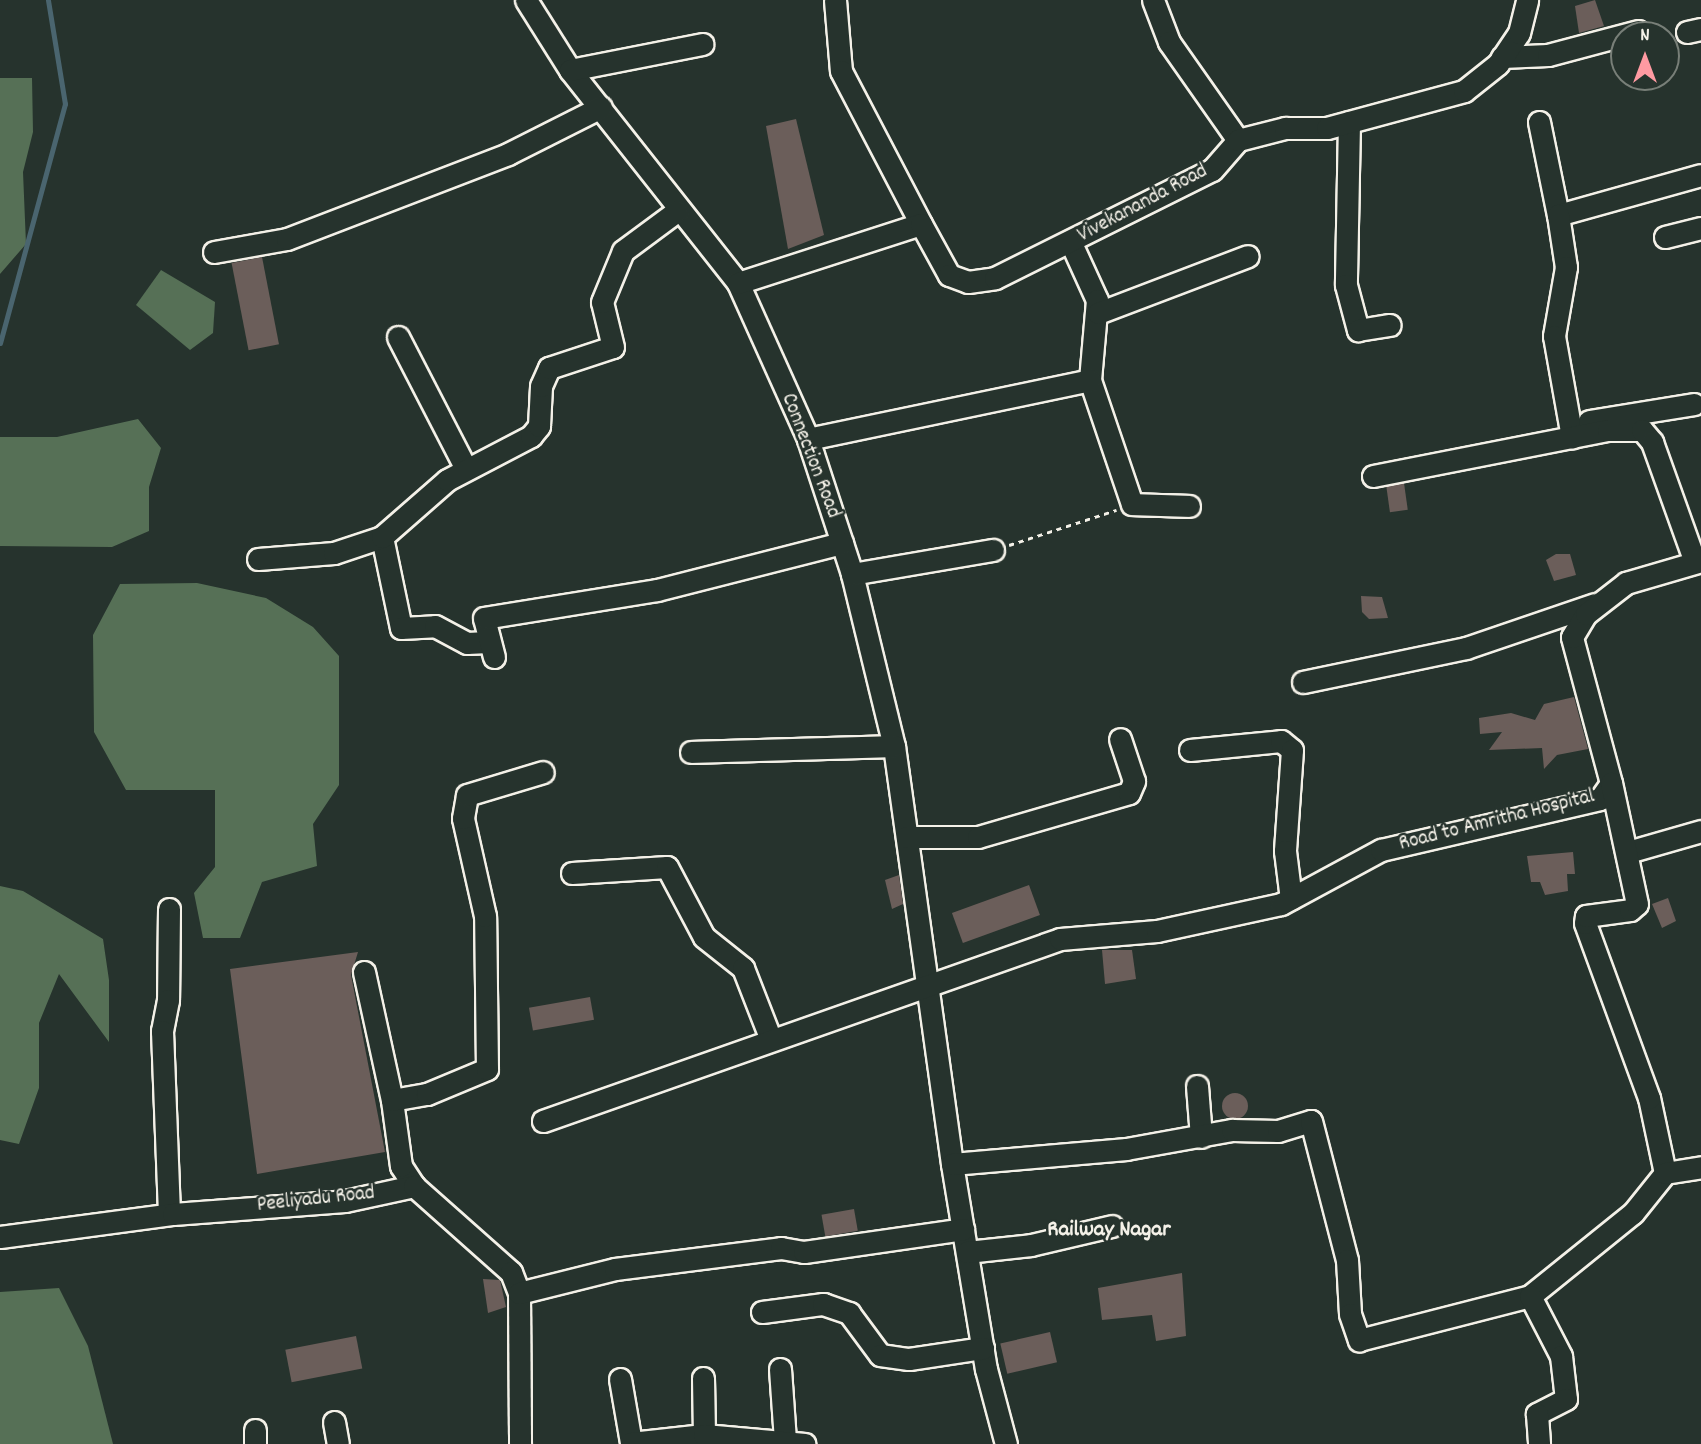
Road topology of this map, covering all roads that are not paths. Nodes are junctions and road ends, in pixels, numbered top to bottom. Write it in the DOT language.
graph roads {
  1 [pos="526,0"];
  2 [pos="835,0"];
  3 [pos="1153,0"];
  4 [pos="1527,0"];
  5 [pos="1610,38"];
  6 [pos="702,44"];
  7 [pos="1502,57"];
  8 [pos="570,70"];
  9 [pos="601,107"];
  10 [pos="1349,122"];
  11 [pos="1539,122"];
  12 [pos="1238,140"];
  13 [pos="1701,175"];
  14 [pos="677,211"];
  15 [pos="1558,215"];
  16 [pos="921,224"];
  17 [pos="1701,228"];
  18 [pos="1665,237"];
  19 [pos="1071,243"];
  20 [pos="214,252"];
  21 [pos="1248,256"];
  22 [pos="738,283"];
  23 [pos="1098,313"];
  24 [pos="1390,325"];
  25 [pos="398,337"];
  26 [pos="1090,380"];
  27 [pos="1693,404"];
  28 [pos="1571,430"];
  29 [pos="808,439"];
  30 [pos="466,470"];
  31 [pos="1373,476"];
  32 [pos="1189,506"];
  33 [pos="382,537"];
  34 [pos="842,543"];
  35 [pos="993,550"];
  36 [pos="258,559"];
  37 [pos="1698,562"];
  38 [pos="852,574"];
  39 [pos="1597,604"];
  40 [pos="1303,682"];
  41 [pos="1119,739"];
  42 [pos="894,746"];
  43 [pos="1190,750"];
  44 [pos="691,752"];
  45 [pos="543,772"];
  46 [pos="1611,783"];
  47 [pos="1701,831"];
  48 [pos="907,837"];
  49 [pos="1628,852"];
  50 [pos="572,873"];
  51 [pos="1291,899"];
  52 [pos="169,909"];
  53 [pos="365,972"];
  54 [pos="926,983"];
  55 [pos="771,1040"];
  56 [pos="1197,1086"];
  57 [pos="392,1100"];
  58 [pos="543,1121"];
  59 [pos="1200,1137"];
  60 [pos="952,1164"];
  61 [pos="1701,1167"];
  62 [pos="1665,1173"];
  63 [pos="414,1186"];
  64 [pos="169,1214"];
  65 [pos="1112,1226"];
  66 [pos="963,1229"];
  67 [pos="0,1237"];
  68 [pos="967,1252"];
  69 [pos="519,1293"];
  70 [pos="1530,1296"];
  71 [pos="762,1312"];
  72 [pos="983,1348"];
  73 [pos="780,1369"];
  74 [pos="703,1378"];
  75 [pos="620,1380"];
  76 [pos="334,1422"];
  77 [pos="704,1435"];
  78 [pos="795,1442"];
  79 [pos="631,1443"];
  80 [pos="338,1444"];
  81 [pos="520,1444"];
  82 [pos="1006,1444"];
  83 [pos="1539,1444"];
  1 -- 8 [label="street, Connection Road"];
  2 -- 16 [label="street, Vivekananda Road"];
  3 -- 12 [label="street"];
  4 -- 7 [label="street"];
  5 -- 7 [label="street"];
  6 -- 8 [label="street"];
  7 -- 10 [label="street"];
  8 -- 9 [label="street, Connection Road"];
  9 -- 14 [label="street, Connection Road"];
  9 -- 20 [label="street"];
  10 -- 12 [label="street"];
  10 -- 24 [label="street"];
  11 -- 15 [label="street"];
  12 -- 19 [label="street, Vivekananda Road"];
  13 -- 15 [label="street"];
  14 -- 22 [label="street, Connection Road"];
  14 -- 30 [label="street"];
  15 -- 28 [label="street"];
  16 -- 19 [label="street, Vivekananda Road"];
  16 -- 22 [label="street"];
  17 -- 18 [label="street"];
  19 -- 23 [label="street"];
  21 -- 23 [label="street"];
  22 -- 29 [label="street, Connection Road"];
  23 -- 26 [label="street"];
  25 -- 30 [label="street"];
  26 -- 29 [label="street"];
  26 -- 32 [label="street"];
  27 -- 28 [label="street"];
  28 -- 31 [label="street"];
  28 -- 37 [label="street"];
  29 -- 34 [label="street, Connection Road"];
  30 -- 33 [label="street"];
  33 -- 34 [label="street"];
  33 -- 36 [label="street"];
  34 -- 38 [label="street, Connection Road"];
  35 -- 38 [label="street"];
  37 -- 39 [label="street, Road to Amritha Hospital"];
  38 -- 42 [label="street, Connection Road"];
  39 -- 40 [label="street"];
  39 -- 46 [label="street, Road to Amritha Hospital"];
  41 -- 48 [label="street"];
  42 -- 44 [label="street"];
  42 -- 48 [label="street, Connection Road"];
  43 -- 51 [label="street"];
  45 -- 57 [label="street"];
  46 -- 49 [label="street"];
  46 -- 51 [label="street, Road to Amritha Hospital"];
  47 -- 49 [label="street"];
  48 -- 54 [label="street, Connection Road"];
  49 -- 62 [label="street"];
  50 -- 55 [label="street"];
  51 -- 54 [label="street, Road to Amritha Hospital"];
  52 -- 64 [label="street"];
  53 -- 57 [label="street"];
  54 -- 55 [label="street, Road to Amritha Hospital"];
  54 -- 60 [label="street, Connection Road"];
  55 -- 58 [label="street, Road to Amritha Hospital"];
  56 -- 59 [label="street"];
  57 -- 63 [label="street"];
  59 -- 60 [label="street"];
  59 -- 70 [label="street"];
  60 -- 66 [label="street, Connection Road"];
  61 -- 62 [label="street"];
  62 -- 70 [label="street"];
  63 -- 64 [label="street, Peeliyadu Road"];
  63 -- 69 [label="street"];
  64 -- 67 [label="street, Peeliyadu Road"];
  65 -- 68 [label="street"];
  66 -- 68 [label="street, Connection Road"];
  66 -- 69 [label="street"];
  68 -- 72 [label="street, Connection Road"];
  69 -- 81 [label="street"];
  70 -- 83 [label="street"];
  71 -- 72 [label="street"];
  72 -- 82 [label="street, Connection Road"];
  73 -- 78 [label="street"];
  74 -- 77 [label="street"];
  75 -- 79 [label="street"];
  76 -- 80 [label="street"];
  77 -- 78 [label="street"];
  77 -- 79 [label="street"];
}
